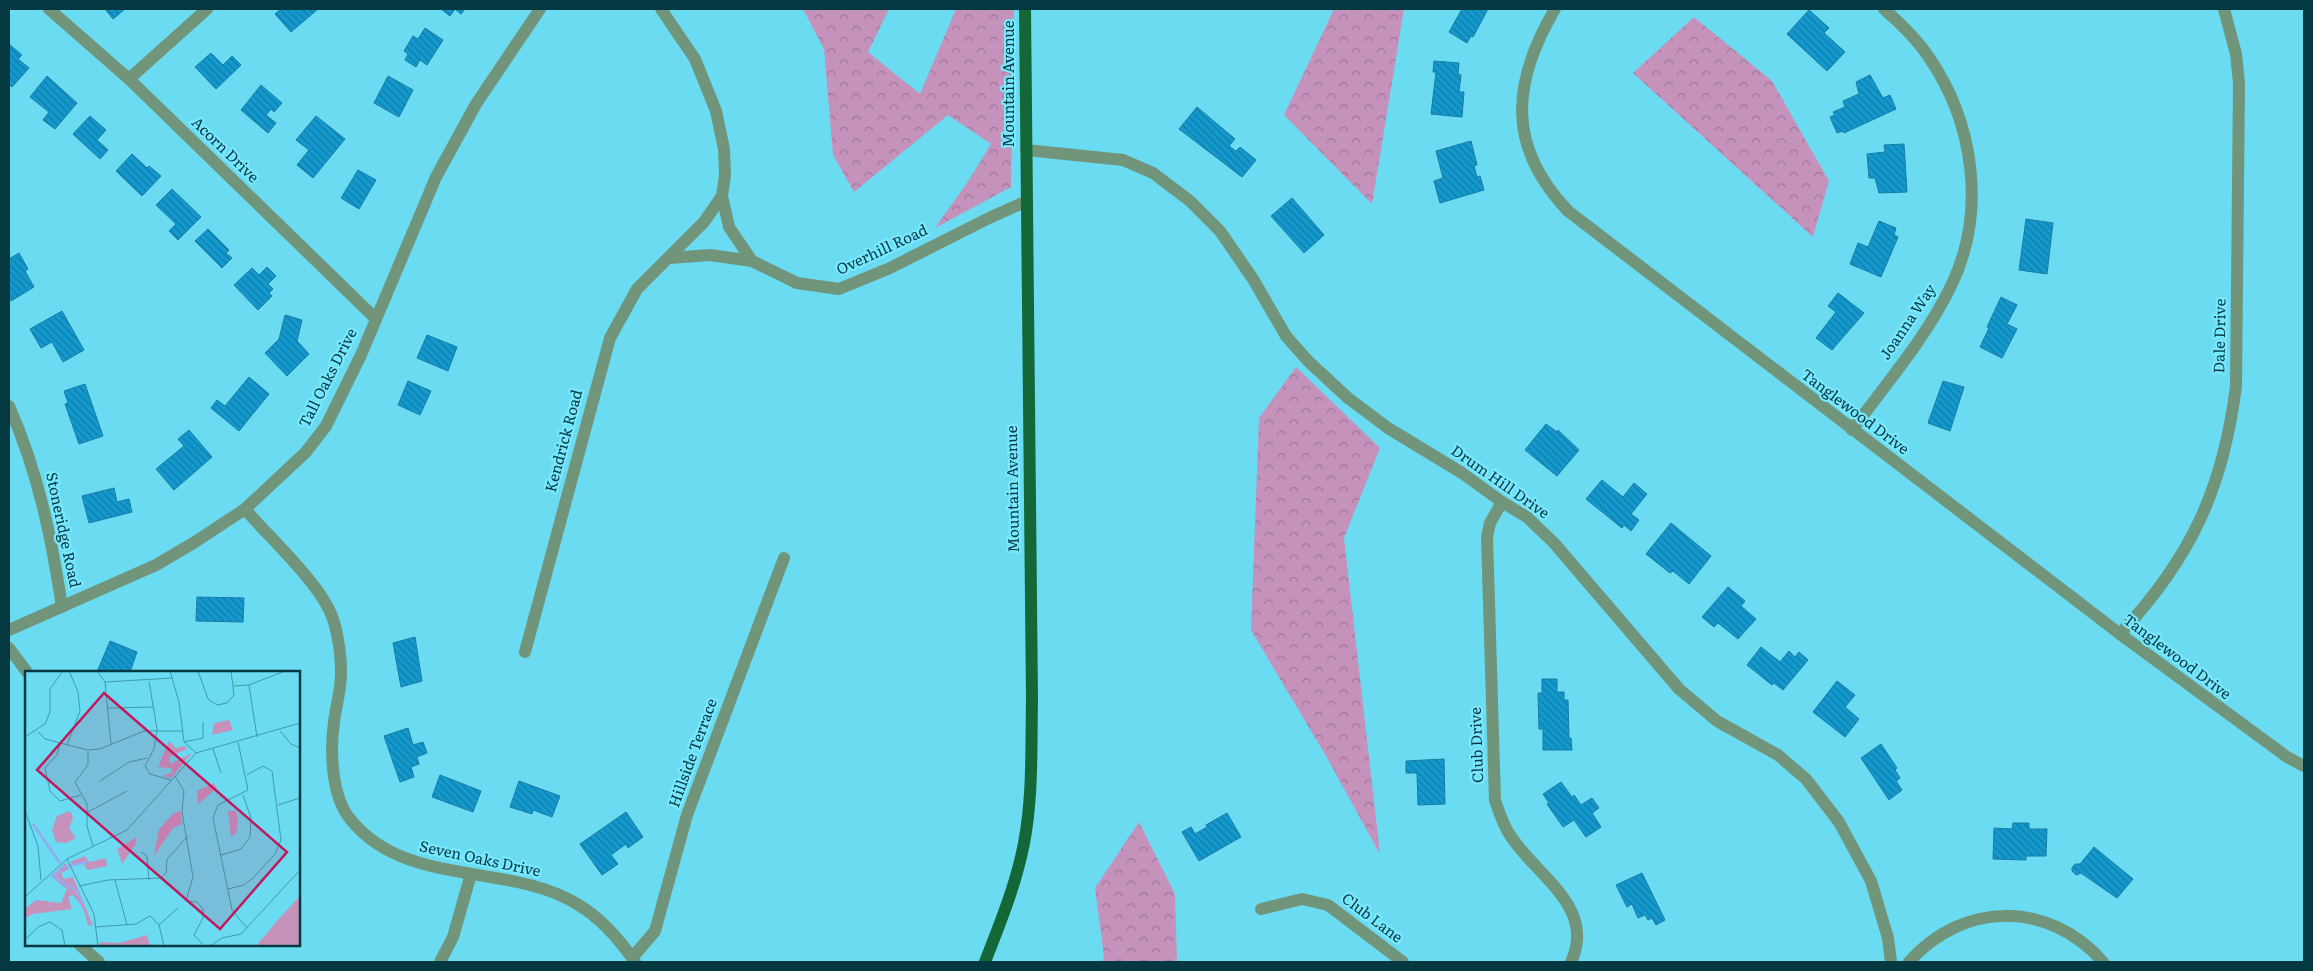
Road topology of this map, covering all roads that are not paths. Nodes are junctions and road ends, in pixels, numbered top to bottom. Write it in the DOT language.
graph roads {
  1 [pos="49,9"];
  2 [pos="207,9"];
  3 [pos="540,9"];
  4 [pos="661,9"];
  5 [pos="1025,9"];
  6 [pos="1555,9"];
  7 [pos="1884,9"];
  8 [pos="2224,9"];
  9 [pos="129,79"];
  10 [pos="1026,150"];
  11 [pos="722,196"];
  12 [pos="1027,201"];
  13 [pos="670,258"];
  14 [pos="752,261"];
  15 [pos="375,318"];
  16 [pos="9,406"];
  17 [pos="1852,430"];
  18 [pos="1502,502"];
  19 [pos="245,510"];
  20 [pos="784,558"];
  21 [pos="62,606"];
  22 [pos="9,630"];
  23 [pos="2120,634"];
  24 [pos="9,648"];
  25 [pos="524,652"];
  26 [pos="26,671"];
  27 [pos="2304,766"];
  28 [pos="471,874"];
  29 [pos="1261,909"];
  30 [pos="81,946"];
  31 [pos="634,960"];
  32 [pos="99,962"];
  33 [pos="440,962"];
  34 [pos="985,962"];
  35 [pos="1403,962"];
  36 [pos="1572,962"];
  37 [pos="1891,962"];
  38 [pos="1909,962"];
  39 [pos="2103,962"];
  1 -- 9 [label="street, Acorn Drive"];
  2 -- 9 [label="street"];
  3 -- 15 [label="street, Tall Oaks Drive"];
  4 -- 11 [label="street"];
  5 -- 10 [label="main road, Mountain Avenue"];
  6 -- 17 [label="street, Tanglewood Drive"];
  7 -- 17 [label="street, Joanna Way"];
  8 -- 23 [label="street, Dale Drive"];
  9 -- 15 [label="street, Acorn Drive"];
  10 -- 12 [label="main road, Mountain Avenue"];
  10 -- 18 [label="street, Drum Hill Drive"];
  11 -- 13 [label="street, Kendrick Road"];
  11 -- 14 [label="street"];
  12 -- 14 [label="street, Overhill Road"];
  12 -- 34 [label="main road, Mountain Avenue"];
  13 -- 14 [label="street"];
  13 -- 25 [label="street, Kendrick Road"];
  15 -- 19 [label="street, Tall Oaks Drive"];
  16 -- 21 [label="street, Stoneridge Road"];
  17 -- 23 [label="street, Tanglewood Drive"];
  18 -- 36 [label="street, Club Drive"];
  18 -- 37 [label="street, Drum Hill Drive"];
  19 -- 21 [label="street, Tall Oaks Drive"];
  19 -- 28 [label="street, Seven Oaks Drive"];
  20 -- 31 [label="street, Hillside Terrace"];
  21 -- 22 [label="street, Tall Oaks Drive"];
  23 -- 27 [label="street, Tanglewood Drive"];
  24 -- 26 [label="street"];
  28 -- 31 [label="street, Seven Oaks Drive"];
  28 -- 33 [label="street"];
  29 -- 35 [label="street, Club Lane"];
  30 -- 32 [label="street"];
  38 -- 39 [label="street"];
}
